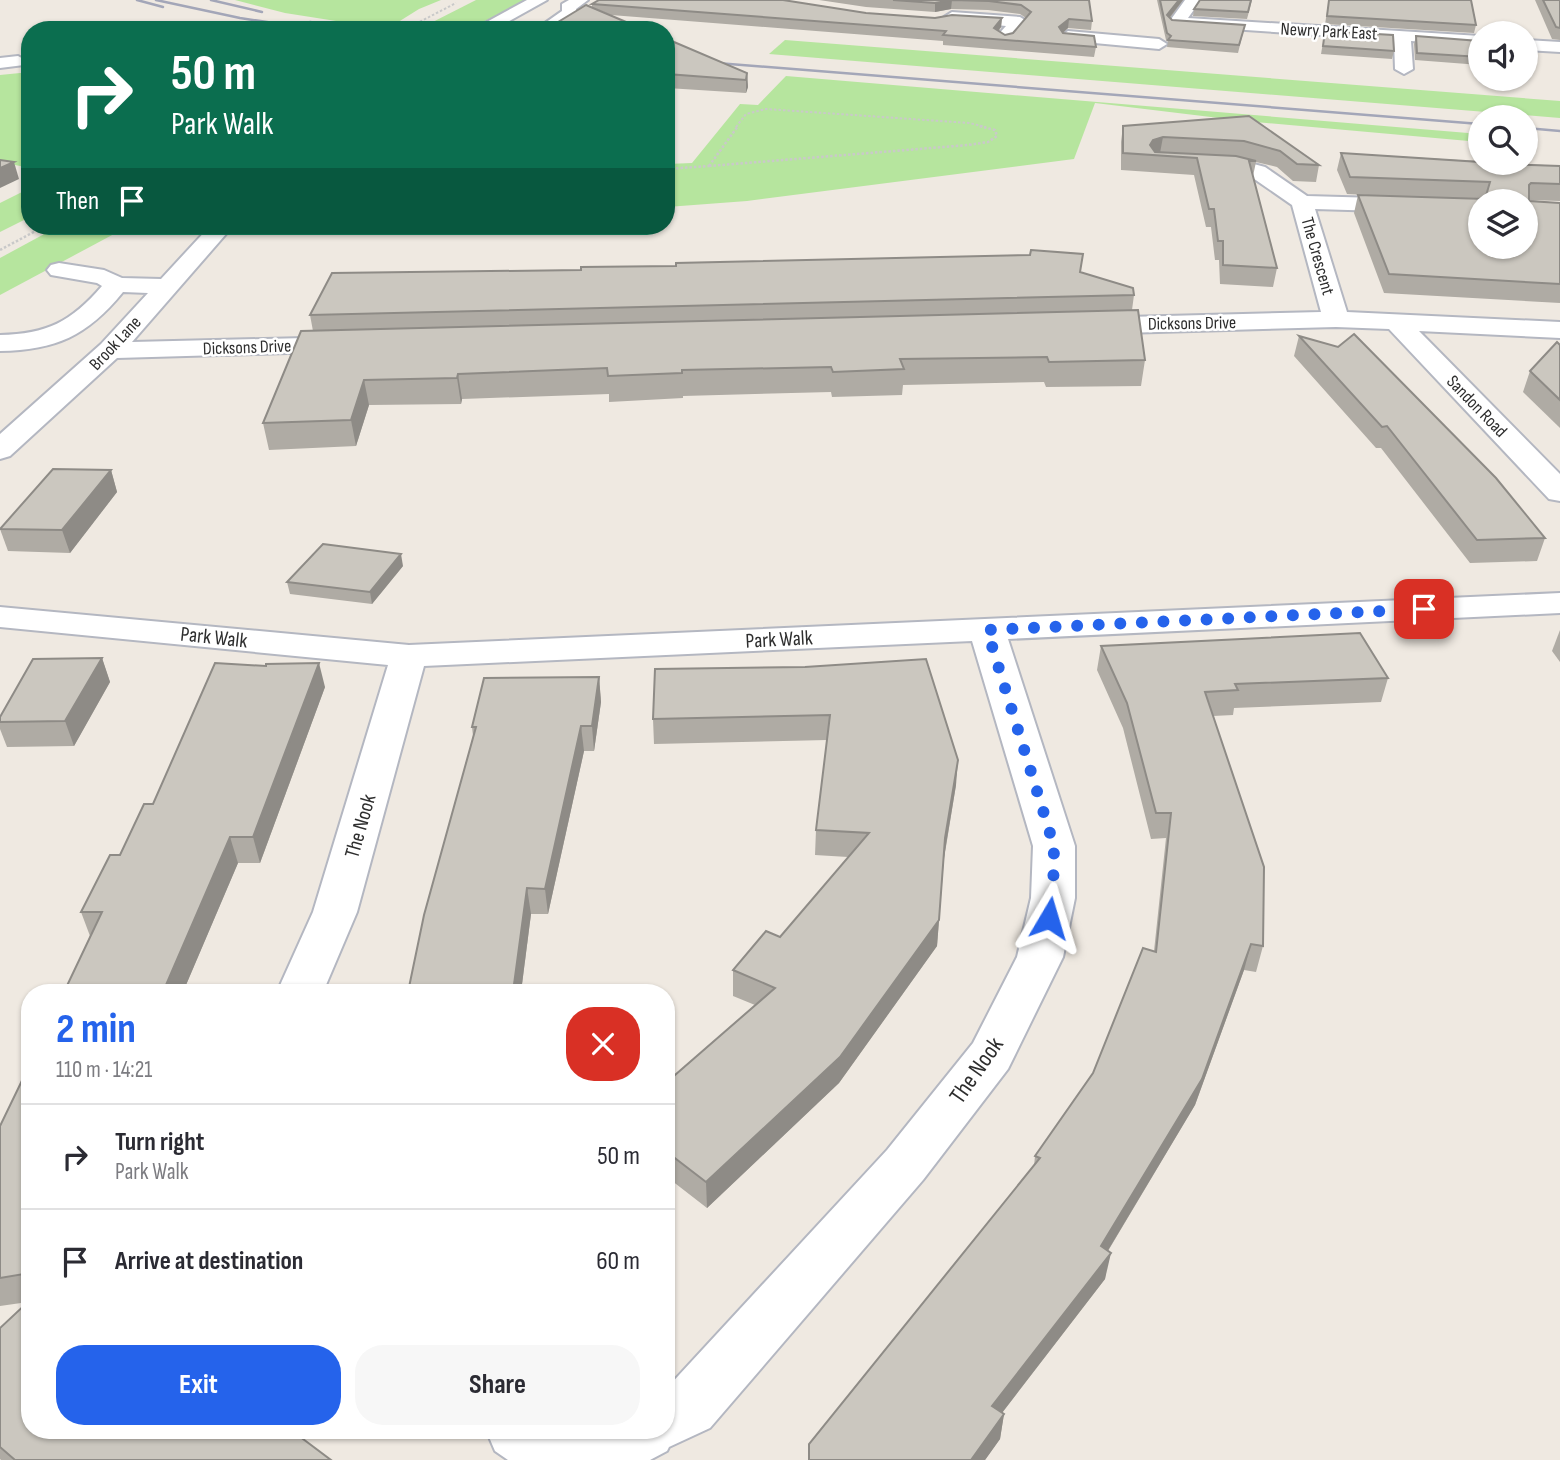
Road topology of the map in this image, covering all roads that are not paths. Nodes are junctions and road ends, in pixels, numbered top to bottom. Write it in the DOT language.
graph roads {
  1 [pos="538,0"];
  2 [pos="580,0"];
  3 [pos="1193,0"];
  4 [pos="1030,9"];
  5 [pos="935,20"];
  6 [pos="1014,20"];
  7 [pos="497,21"];
  8 [pos="556,21"];
  9 [pos="1177,22"];
  10 [pos="1068,36"];
  11 [pos="1402,36"];
  12 [pos="1004,37"];
  13 [pos="1468,40"];
  14 [pos="1538,46"];
  15 [pos="1560,47"];
  16 [pos="1404,69"];
  17 [pos="1184,163"];
  18 [pos="1302,202"];
  19 [pos="1468,207"];
  20 [pos="214,235"];
  21 [pos="59,270"];
  22 [pos="116,285"];
  23 [pos="168,286"];
  24 [pos="1336,319"];
  25 [pos="1394,320"];
  26 [pos="1057,326"];
  27 [pos="1560,330"];
  28 [pos="0,343"];
  29 [pos="372,344"];
  30 [pos="100,360"];
  31 [pos="26,367"];
  32 [pos="0,450"];
  33 [pos="1560,492"];
  34 [pos="1560,603"];
  35 [pos="0,617"];
  36 [pos="987,630"];
  37 [pos="409,656"];
  38 [pos="304,984"];
  39 [pos="675,1415"];
  40 [pos="528,1439"];
  41 [pos="628,1439"];
  1 -- 7 [label="street"];
  2 -- 8 [label="street"];
  3 -- 9 [label="street"];
  4 -- 6 [label="street"];
  5 -- 6 [label="street"];
  6 -- 12 [label="street"];
  9 -- 10 [label="street"];
  9 -- 11 [label="street, Newry Park East"];
  11 -- 13 [label="street, Newry Park East"];
  11 -- 16 [label="street"];
  14 -- 15 [label="street"];
  17 -- 18 [label="street"];
  18 -- 19 [label="street, The Crescent"];
  18 -- 24 [label="street, The Crescent"];
  20 -- 23 [label="street, Brook Lane"];
  21 -- 22 [label="street"];
  22 -- 23 [label="street"];
  22 -- 28 [label="street"];
  23 -- 30 [label="street, Brook Lane"];
  24 -- 25 [label="street, Dicksons Drive"];
  24 -- 26 [label="street, Dicksons Drive"];
  25 -- 27 [label="street, Dicksons Drive"];
  25 -- 33 [label="street, Sandon Road"];
  29 -- 30 [label="street, Dicksons Drive"];
  30 -- 31 [label="street, Dicksons Drive"];
  30 -- 32 [label="street, Brook Lane"];
  34 -- 36 [label="street, Park Walk"];
  35 -- 37 [label="street, Park Walk"];
  36 -- 37 [label="street, Park Walk"];
  36 -- 39 [label="street, The Nook"];
  37 -- 38 [label="street, The Nook"];
  40 -- 41 [label="street"];
}
